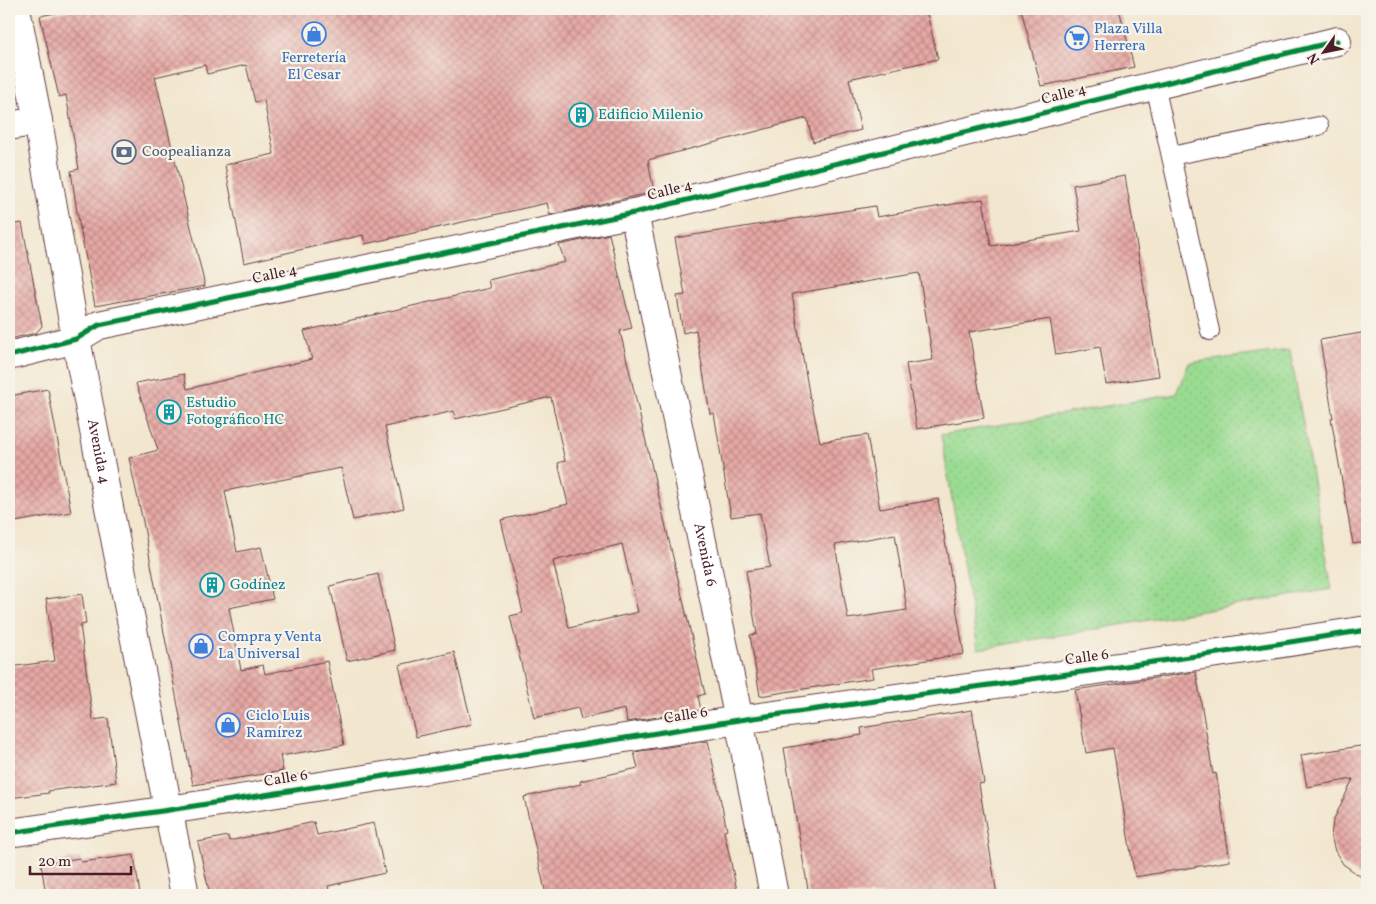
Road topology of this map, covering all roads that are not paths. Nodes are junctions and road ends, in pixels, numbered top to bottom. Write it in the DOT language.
graph roads {
  1 [pos="16,9"];
  2 [pos="1337,40"];
  3 [pos="1155,85"];
  4 [pos="38,121"];
  5 [pos="9,126"];
  6 [pos="1319,126"];
  7 [pos="1171,156"];
  8 [pos="634,213"];
  9 [pos="1210,330"];
  10 [pos="76,339"];
  11 [pos="9,356"];
  12 [pos="1367,630"];
  13 [pos="739,720"];
  14 [pos="169,810"];
  15 [pos="9,832"];
  16 [pos="185,895"];
  17 [pos="774,895"];
  1 -- 4 [label="street, Avenida 4"];
  2 -- 3 [label="street, Calle 4"];
  3 -- 7 [label="lane"];
  3 -- 8 [label="street, Calle 4"];
  4 -- 5 [label="street"];
  4 -- 10 [label="street, Avenida 4"];
  6 -- 7 [label="lane"];
  7 -- 9 [label="lane"];
  8 -- 10 [label="street, Calle 4"];
  8 -- 13 [label="street, Avenida 6"];
  10 -- 11 [label="street, Calle 4"];
  10 -- 14 [label="street, Avenida 4"];
  12 -- 13 [label="street, Calle 6"];
  13 -- 14 [label="street, Calle 6"];
  13 -- 17 [label="street, Avenida 6"];
  14 -- 15 [label="street, Calle 6"];
  14 -- 16 [label="street, Avenida 4"];
}
